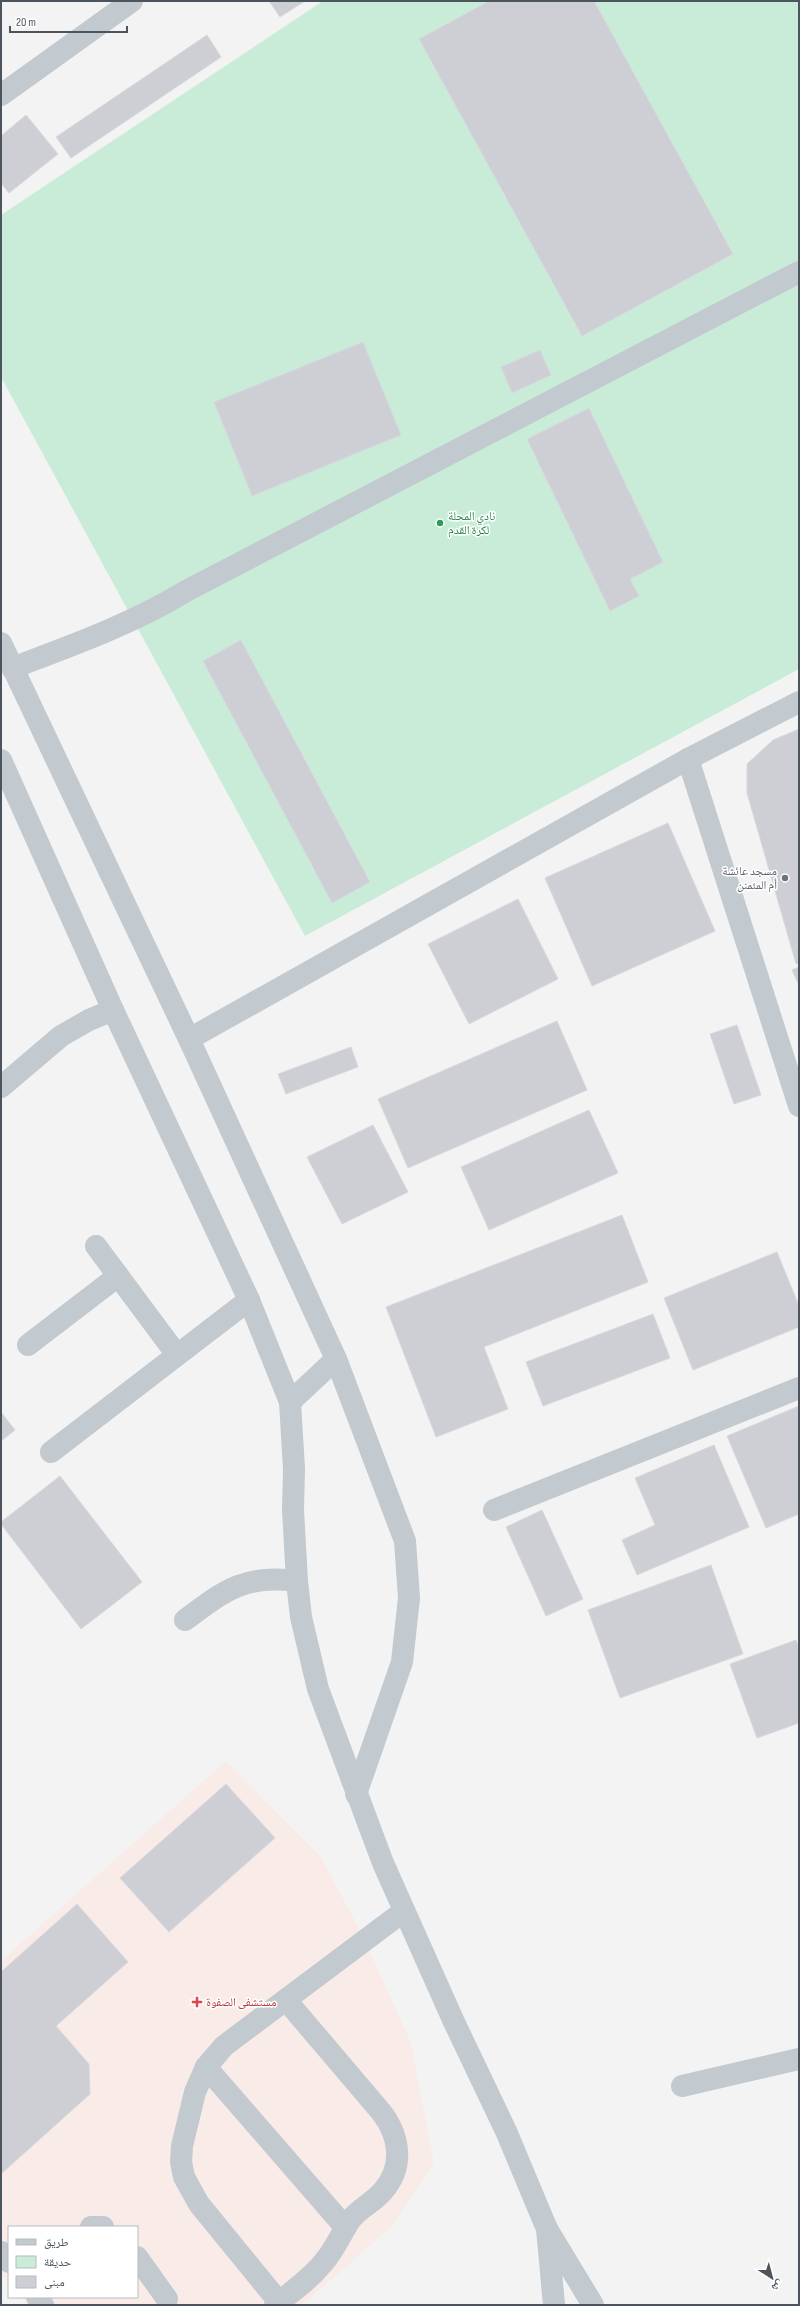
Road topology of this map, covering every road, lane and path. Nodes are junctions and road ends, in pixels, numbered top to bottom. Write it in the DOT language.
graph roads {
  1 [pos="132,1"];
  2 [pos="1,95"];
  3 [pos="799,272"];
  4 [pos="1,643"];
  5 [pos="12,668"];
  6 [pos="799,702"];
  7 [pos="688,759"];
  8 [pos="1,760"];
  9 [pos="112,1010"];
  10 [pos="189,1039"];
  11 [pos="1,1087"];
  12 [pos="799,1106"];
  13 [pos="96,1246"];
  14 [pos="118,1276"];
  15 [pos="249,1300"];
  16 [pos="28,1345"];
  17 [pos="177,1355"];
  18 [pos="336,1359"];
  19 [pos="799,1388"];
  20 [pos="290,1402"];
  21 [pos="51,1452"];
  22 [pos="494,1510"];
  23 [pos="297,1581"];
  24 [pos="186,1620"];
  25 [pos="356,1794"];
  26 [pos="404,1911"];
  27 [pos="286,2000"];
  28 [pos="799,2059"];
  29 [pos="206,2067"];
  30 [pos="682,2086"];
  31 [pos="345,2227"];
  32 [pos="547,2229"];
  33 [pos="1,2252"];
  34 [pos="138,2258"];
  35 [pos="8,2261"];
  36 [pos="167,2298"];
  37 [pos="277,2303"];
  38 [pos="554,2305"];
  39 [pos="593,2305"];
  1 -- 2 [label="street"];
  3 -- 5 [label="street"];
  4 -- 5 [label="street"];
  5 -- 10 [label="street"];
  6 -- 7 [label="street"];
  7 -- 10 [label="street"];
  7 -- 12 [label="street"];
  8 -- 9 [label="street"];
  9 -- 11 [label="street"];
  9 -- 15 [label="street"];
  10 -- 18 [label="street"];
  13 -- 14 [label="street"];
  14 -- 16 [label="street"];
  14 -- 17 [label="street"];
  15 -- 17 [label="street"];
  15 -- 20 [label="street"];
  17 -- 21 [label="street"];
  18 -- 20 [label="street"];
  18 -- 25 [label="street"];
  19 -- 22 [label="street"];
  20 -- 23 [label="street"];
  23 -- 24 [label="street"];
  23 -- 25 [label="street"];
  25 -- 26 [label="street"];
  26 -- 27 [label="street"];
  26 -- 32 [label="street"];
  27 -- 29 [label="street"];
  27 -- 31 [label="street"];
  28 -- 30 [label="street"];
  29 -- 31 [label="street"];
  29 -- 37 [label="street"];
  31 -- 37 [label="street"];
  32 -- 38 [label="street"];
  32 -- 39 [label="street"];
  33 -- 35 [label="street"];
  34 -- 36 [label="street"];
}
